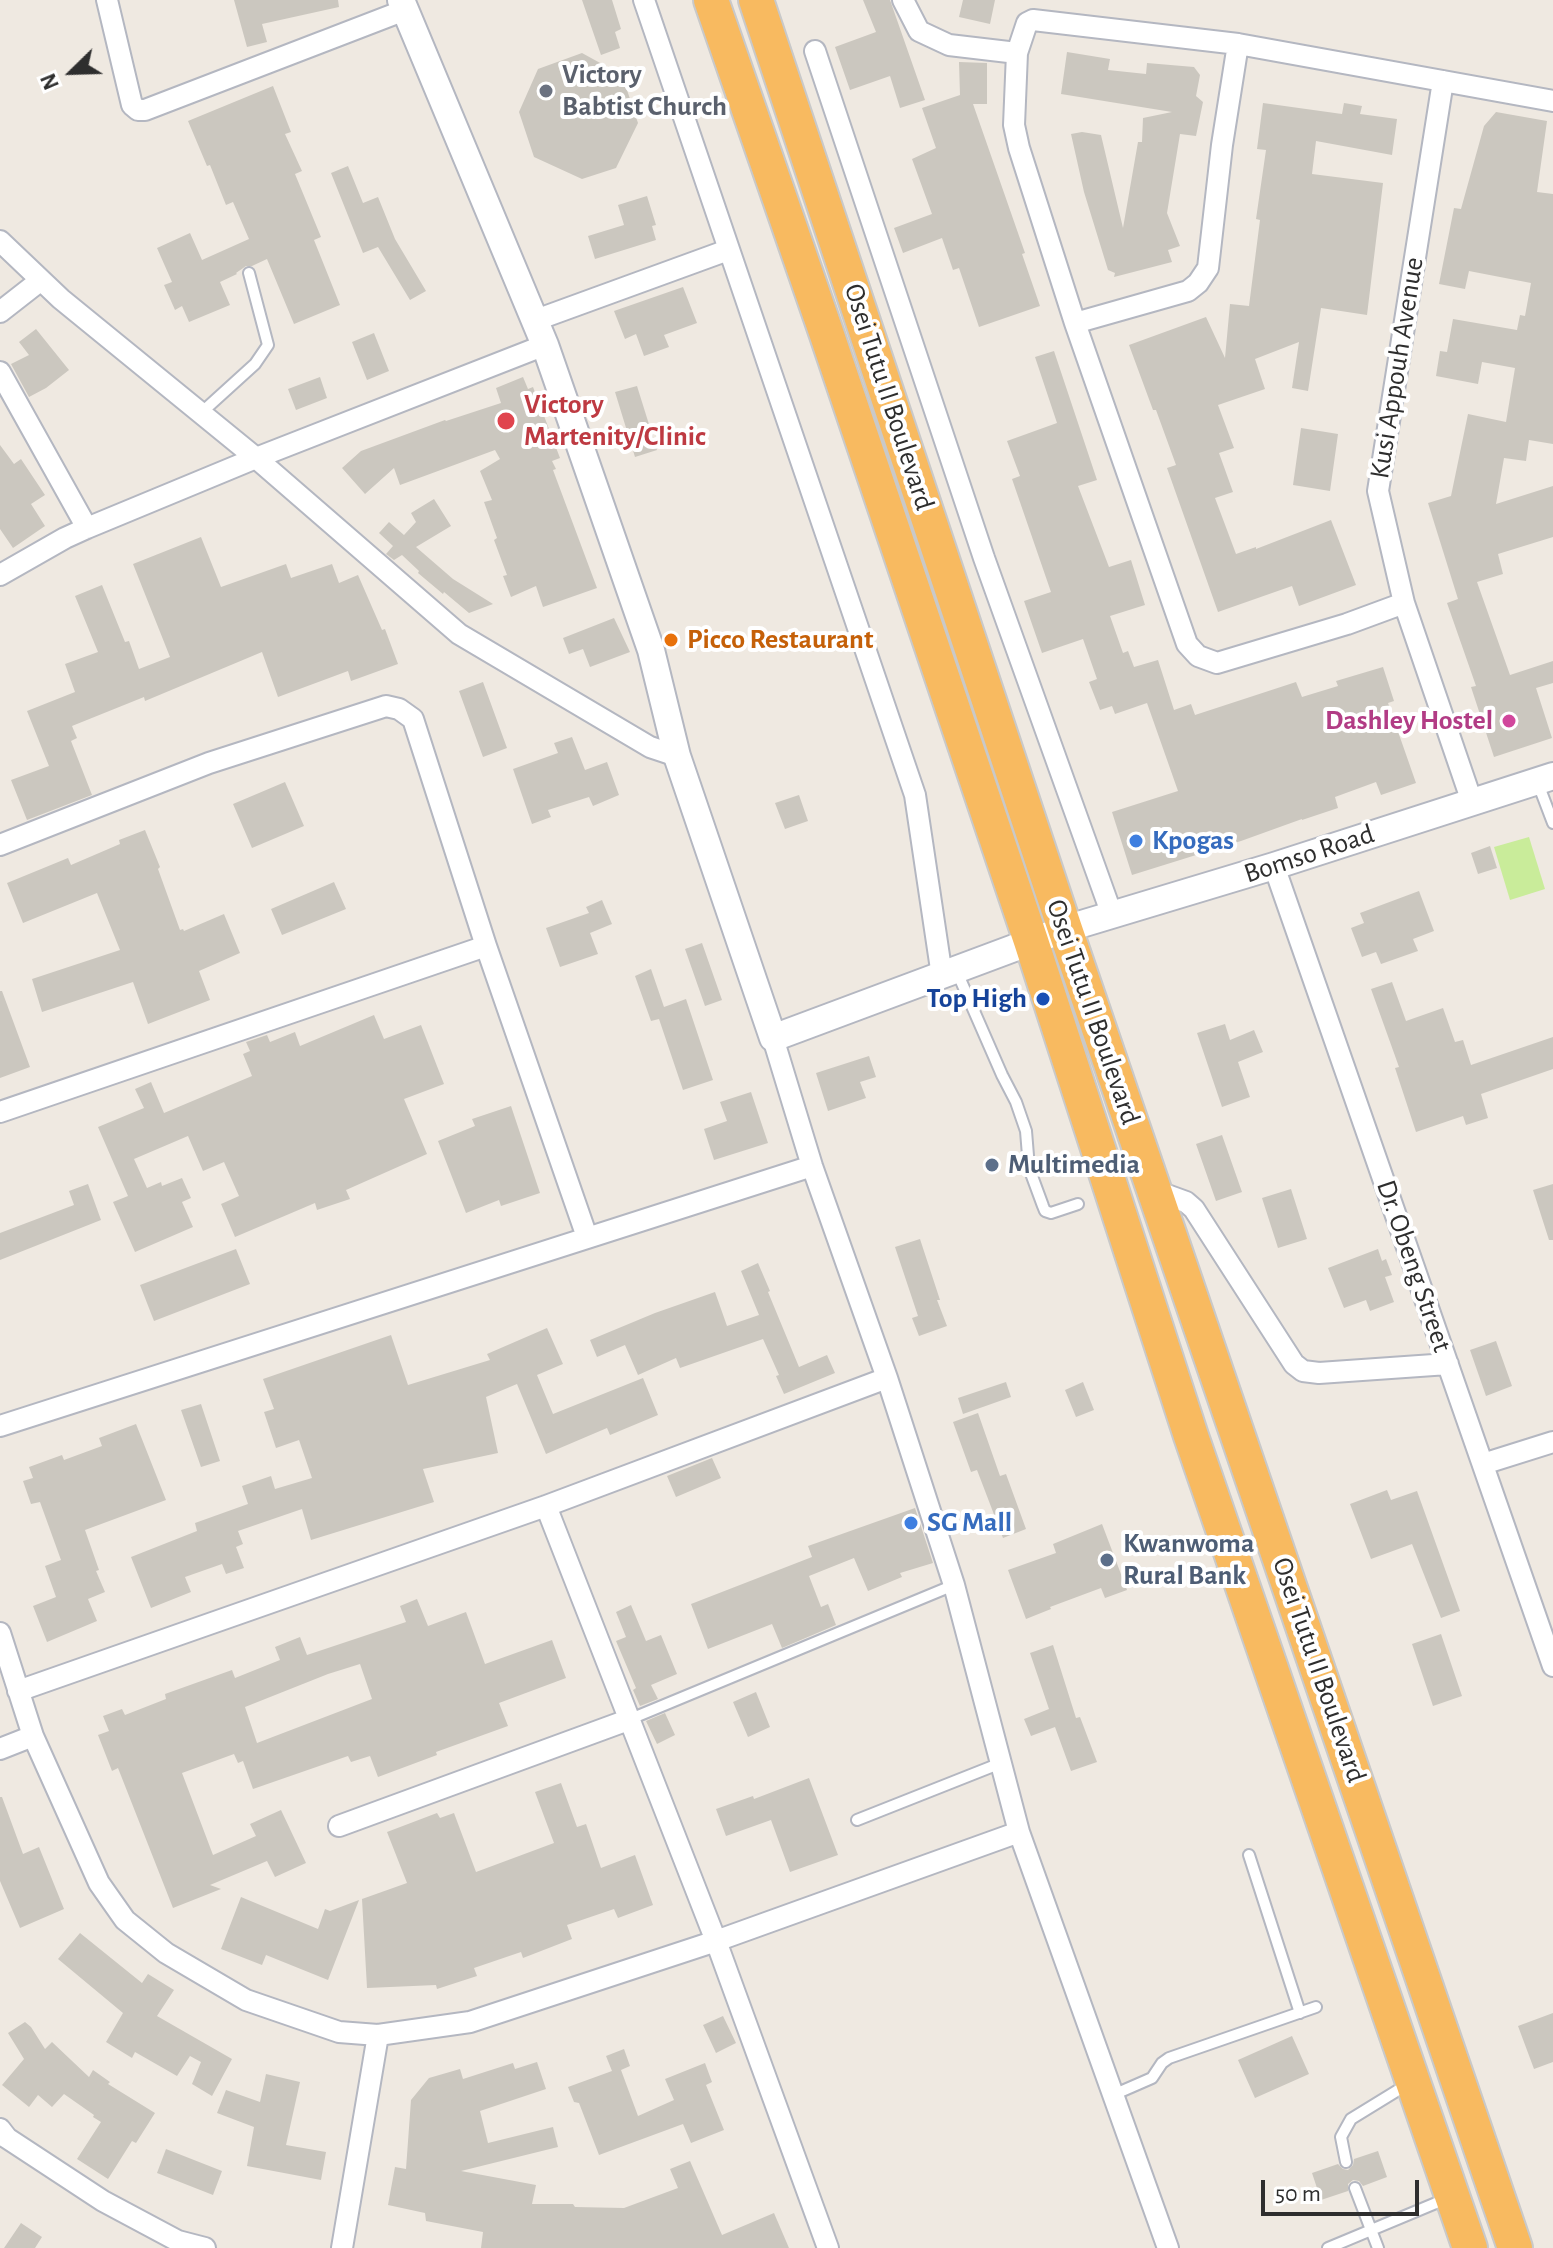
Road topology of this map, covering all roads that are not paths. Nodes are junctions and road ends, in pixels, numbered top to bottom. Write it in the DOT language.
graph roads {
  1 [pos="107,0"];
  2 [pos="644,0"];
  3 [pos="711,0"];
  4 [pos="756,0"];
  5 [pos="903,0"];
  6 [pos="403,5"];
  7 [pos="1238,44"];
  8 [pos="815,51"];
  9 [pos="1017,53"];
  10 [pos="1443,81"];
  11 [pos="1553,101"];
  12 [pos="0,241"];
  13 [pos="728,250"];
  14 [pos="249,273"];
  15 [pos="41,280"];
  16 [pos="0,312"];
  17 [pos="536,320"];
  18 [pos="1075,323"];
  19 [pos="545,345"];
  20 [pos="0,372"];
  21 [pos="201,413"];
  22 [pos="256,458"];
  23 [pos="87,528"];
  24 [pos="0,575"];
  25 [pos="1404,603"];
  26 [pos="677,756"];
  27 [pos="1545,779"];
  28 [pos="1472,802"];
  29 [pos="1553,823"];
  30 [pos="0,845"];
  31 [pos="1274,866"];
  32 [pos="1112,915"];
  33 [pos="1065,929"];
  34 [pos="1031,941"];
  35 [pos="486,946"];
  36 [pos="949,973"];
  37 [pos="773,1038"];
  38 [pos="0,1112"];
  39 [pos="812,1166"];
  40 [pos="1153,1190"];
  41 [pos="1078,1204"];
  42 [pos="587,1237"];
  43 [pos="1448,1364"];
  44 [pos="887,1378"];
  45 [pos="0,1426"];
  46 [pos="1553,1442"];
  47 [pos="1483,1464"];
  48 [pos="546,1506"];
  49 [pos="954,1585"];
  50 [pos="0,1633"];
  51 [pos="1553,1666"];
  52 [pos="18,1691"];
  53 [pos="628,1720"];
  54 [pos="33,1736"];
  55 [pos="0,1749"];
  56 [pos="1001,1763"];
  57 [pos="857,1820"];
  58 [pos="339,1826"];
  59 [pos="1019,1832"];
  60 [pos="1249,1855"];
  61 [pos="716,1941"];
  62 [pos="1316,2007"];
  63 [pos="1300,2013"];
  64 [pos="378,2035"];
  65 [pos="1413,2081"];
  66 [pos="1113,2095"];
  67 [pos="0,2129"];
  68 [pos="1346,2162"];
  69 [pos="1355,2188"];
  70 [pos="1452,2196"];
  71 [pos="1372,2231"];
  72 [pos="205,2248"];
  73 [pos="342,2248"];
  74 [pos="828,2248"];
  75 [pos="1168,2248"];
  76 [pos="1328,2248"];
  77 [pos="1378,2248"];
  78 [pos="1470,2248"];
  79 [pos="1515,2248"];
  1 -- 6 [label="street"];
  2 -- 13 [label="street"];
  3 -- 34 [label="highway, Osei Tutu II Boulevard"];
  4 -- 33 [label="highway, Osei Tutu II Boulevard"];
  5 -- 9 [label="street"];
  6 -- 17 [label="street"];
  7 -- 9 [label="street"];
  7 -- 10 [label="street"];
  7 -- 18 [label="street"];
  8 -- 32 [label="street"];
  9 -- 18 [label="street"];
  10 -- 11 [label="street"];
  10 -- 25 [label="street, Kusi Appouh Avenue"];
  12 -- 15 [label="street"];
  13 -- 17 [label="street"];
  13 -- 36 [label="street"];
  14 -- 21 [label="lane"];
  15 -- 16 [label="street"];
  15 -- 21 [label="street"];
  17 -- 19 [label="street"];
  18 -- 25 [label="street"];
  19 -- 22 [label="street"];
  19 -- 26 [label="street"];
  20 -- 23 [label="street"];
  21 -- 22 [label="street"];
  22 -- 23 [label="street"];
  22 -- 26 [label="street"];
  23 -- 24 [label="street"];
  25 -- 28 [label="street, Kusi Appouh Avenue"];
  26 -- 37 [label="street"];
  27 -- 28 [label="street, Bomso Road"];
  27 -- 29 [label="lane"];
  28 -- 31 [label="street, Bomso Road"];
  30 -- 35 [label="street"];
  31 -- 32 [label="street, Bomso Road"];
  31 -- 43 [label="street, Dr. Obeng Street"];
  32 -- 33 [label="street, Bomso Road"];
  33 -- 34 [label="street, Bomso Road"];
  33 -- 40 [label="highway, Osei Tutu II Boulevard"];
  34 -- 36 [label="street, Bomso Road"];
  34 -- 65 [label="highway, Osei Tutu II Boulevard"];
  35 -- 38 [label="street"];
  35 -- 42 [label="street"];
  36 -- 37 [label="street, Bomso Road"];
  36 -- 41 [label="lane"];
  37 -- 39 [label="street"];
  39 -- 42 [label="street"];
  39 -- 44 [label="street"];
  40 -- 43 [label="street"];
  40 -- 79 [label="highway, Osei Tutu II Boulevard"];
  42 -- 45 [label="street"];
  43 -- 47 [label="street, Dr. Obeng Street"];
  44 -- 48 [label="street"];
  44 -- 49 [label="street"];
  46 -- 47 [label="street"];
  47 -- 51 [label="street, Dr. Obeng Street"];
  48 -- 52 [label="street"];
  48 -- 53 [label="street"];
  49 -- 53 [label="lane"];
  49 -- 56 [label="street"];
  50 -- 52 [label="street"];
  52 -- 54 [label="street"];
  53 -- 58 [label="street"];
  53 -- 61 [label="street"];
  54 -- 55 [label="street"];
  54 -- 64 [label="street"];
  56 -- 57 [label="lane"];
  56 -- 59 [label="street"];
  59 -- 61 [label="street"];
  59 -- 66 [label="street"];
  60 -- 63 [label="lane"];
  61 -- 64 [label="street"];
  61 -- 74 [label="street"];
  62 -- 63 [label="lane"];
  63 -- 66 [label="lane"];
  64 -- 73 [label="street"];
  65 -- 68 [label="lane"];
  65 -- 70 [label="highway, Osei Tutu II Boulevard"];
  66 -- 75 [label="street"];
  67 -- 72 [label="street"];
  69 -- 71 [label="lane"];
  70 -- 71 [label="lane"];
  70 -- 78 [label="highway, Osei Tutu II Boulevard"];
  71 -- 76 [label="lane"];
  71 -- 77 [label="lane"];
}
